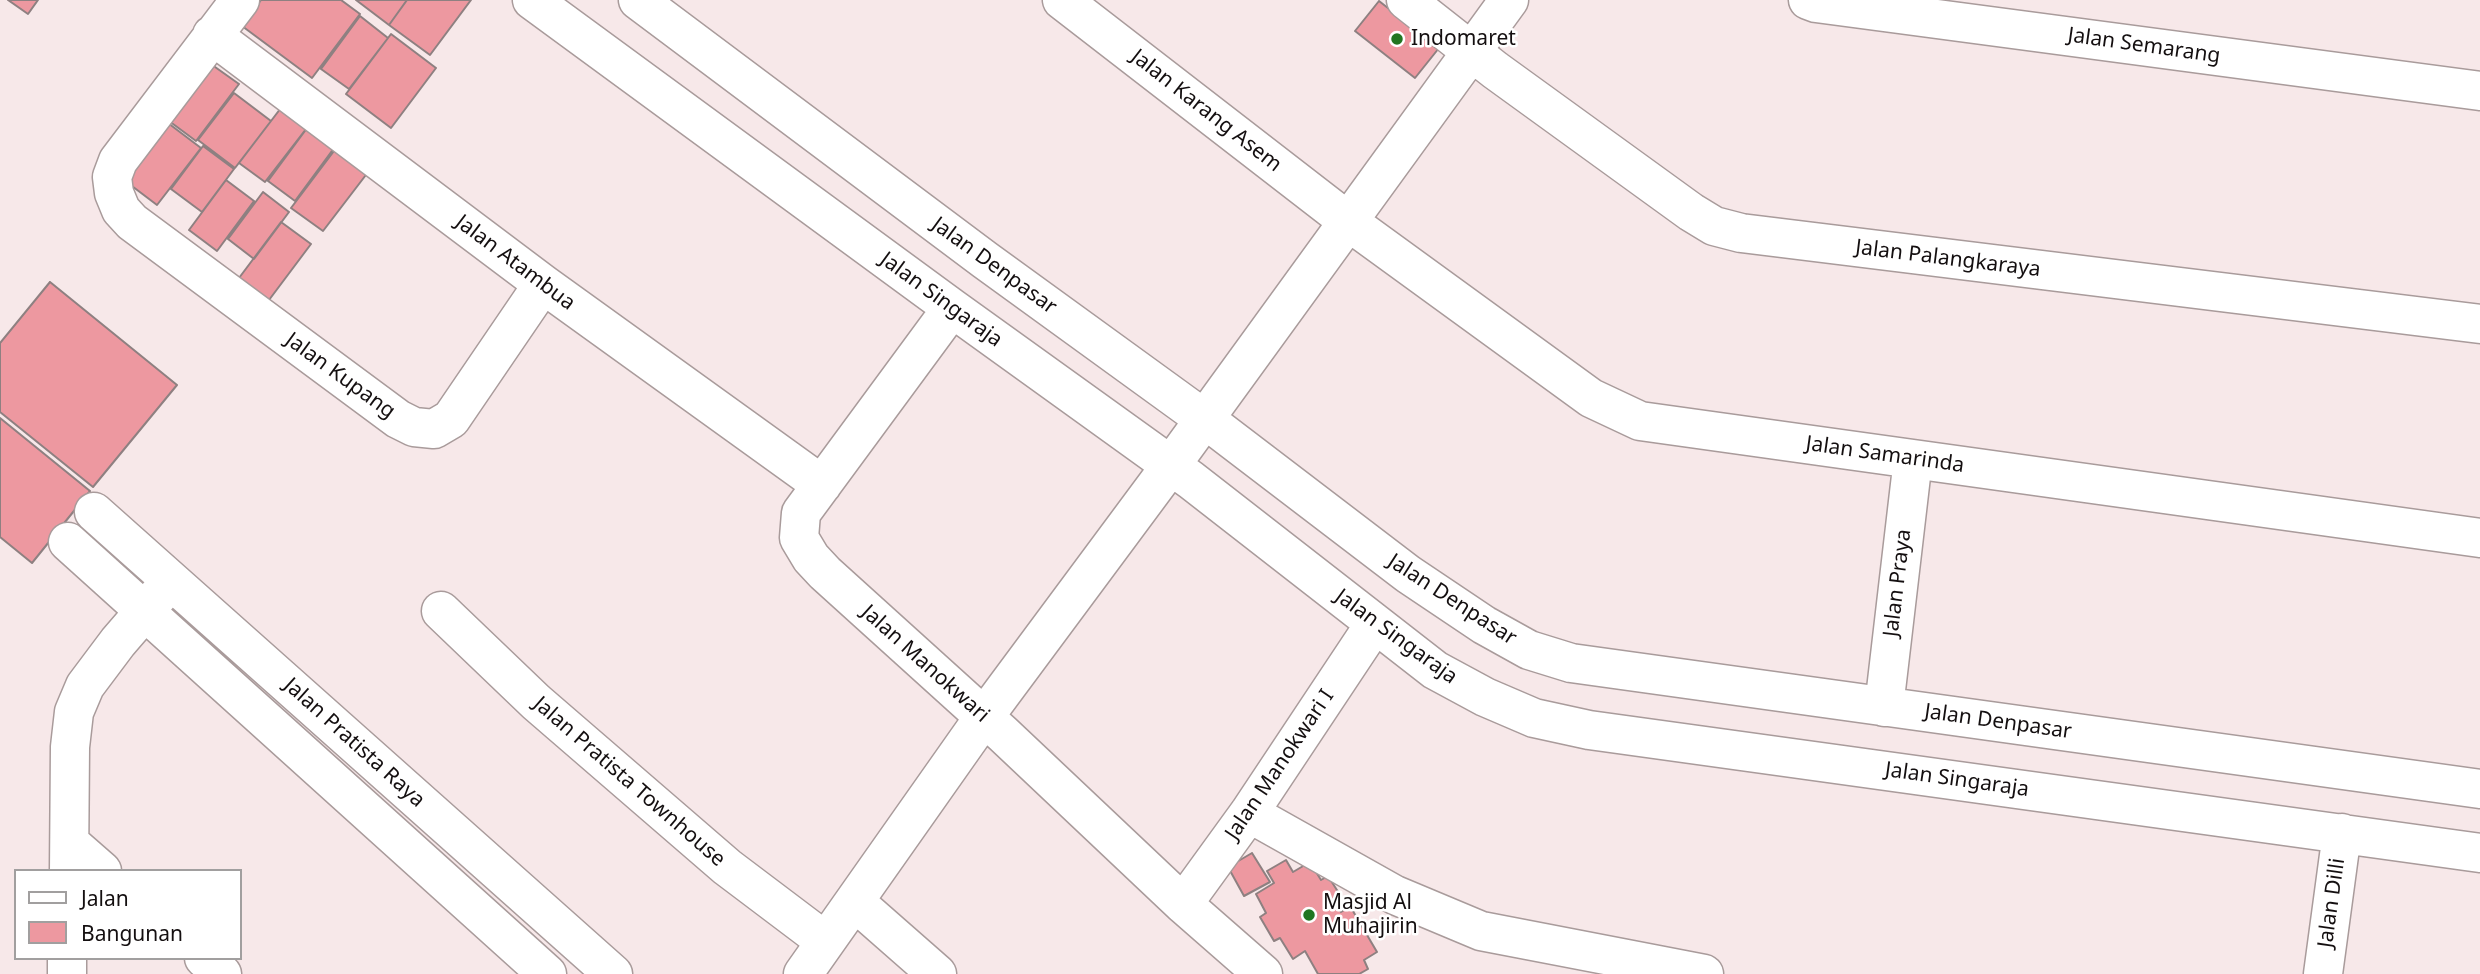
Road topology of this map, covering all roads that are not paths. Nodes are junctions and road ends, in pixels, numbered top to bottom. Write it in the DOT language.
graph roads {
  1 [pos="240,0"];
  2 [pos="532,0"];
  3 [pos="638,0"];
  4 [pos="1406,0"];
  5 [pos="1508,0"];
  6 [pos="1808,0"];
  7 [pos="1069,2"];
  8 [pos="212,35"];
  9 [pos="1471,52"];
  10 [pos="2480,91"];
  11 [pos="1349,222"];
  12 [pos="543,284"];
  13 [pos="952,308"];
  14 [pos="2480,324"];
  15 [pos="1187,442"];
  16 [pos="1913,459"];
  17 [pos="822,485"];
  18 [pos="94,512"];
  19 [pos="2480,538"];
  20 [pos="68,542"];
  21 [pos="171,580"];
  22 [pos="144,611"];
  23 [pos="441,611"];
  24 [pos="1374,625"];
  25 [pos="1884,707"];
  26 [pos="984,717"];
  27 [pos="2480,789"];
  28 [pos="1249,813"];
  29 [pos="2342,833"];
  30 [pos="2480,853"];
  31 [pos="70,857"];
  32 [pos="97,869"];
  33 [pos="855,902"];
  34 [pos="1183,904"];
  35 [pos="825,941"];
  36 [pos="206,960"];
  37 [pos="222,974"];
  38 [pos="547,974"];
  39 [pos="613,974"];
  40 [pos="803,974"];
  41 [pos="937,974"];
  42 [pos="1263,974"];
  43 [pos="1704,974"];
  44 [pos="2323,974"];
  1 -- 8 [label="street"];
  2 -- 13 [label="street, Jalan Singaraja"];
  3 -- 15 [label="street, Jalan Denpasar"];
  4 -- 9 [label="street, Jalan Palangkaraya"];
  5 -- 9 [label="street"];
  6 -- 10 [label="street, Jalan Semarang"];
  7 -- 11 [label="street, Jalan Karang Asem"];
  8 -- 12 [label="street, Jalan Atambua"];
  8 -- 12 [label="street, Jalan Kupang"];
  9 -- 11 [label="street"];
  9 -- 14 [label="street, Jalan Palangkaraya"];
  11 -- 15 [label="street"];
  11 -- 16 [label="street, Jalan Samarinda"];
  12 -- 17 [label="street, Jalan Atambua"];
  13 -- 15 [label="street, Jalan Singaraja"];
  13 -- 17 [label="street, Jalan Manokwari"];
  15 -- 24 [label="street, Jalan Singaraja"];
  15 -- 25 [label="street, Jalan Denpasar"];
  15 -- 26 [label="street"];
  16 -- 19 [label="street, Jalan Samarinda"];
  16 -- 25 [label="street, Jalan Praya"];
  17 -- 26 [label="street, Jalan Manokwari"];
  18 -- 21 [label="street, Jalan Pratista Raya"];
  20 -- 22 [label="street, Jalan Pratista Raya"];
  21 -- 22 [label="street"];
  21 -- 39 [label="street, Jalan Pratista Raya"];
  22 -- 31 [label="street"];
  22 -- 38 [label="street, Jalan Pratista Raya"];
  23 -- 35 [label="street, Jalan Pratista Townhouse"];
  24 -- 28 [label="street, Jalan Manokwari I"];
  24 -- 29 [label="street, Jalan Singaraja"];
  25 -- 27 [label="street, Jalan Denpasar"];
  26 -- 33 [label="street"];
  26 -- 34 [label="street, Jalan Manokwari"];
  28 -- 34 [label="street, Jalan Manokwari I"];
  28 -- 43 [label="street"];
  29 -- 30 [label="street, Jalan Singaraja"];
  29 -- 44 [label="street, Jalan Dilli"];
  31 -- 32 [label="street"];
  33 -- 35 [label="street"];
  33 -- 41 [label="street"];
  34 -- 42 [label="street, Jalan Manokwari"];
  35 -- 40 [label="street"];
  36 -- 37 [label="street"];
}
